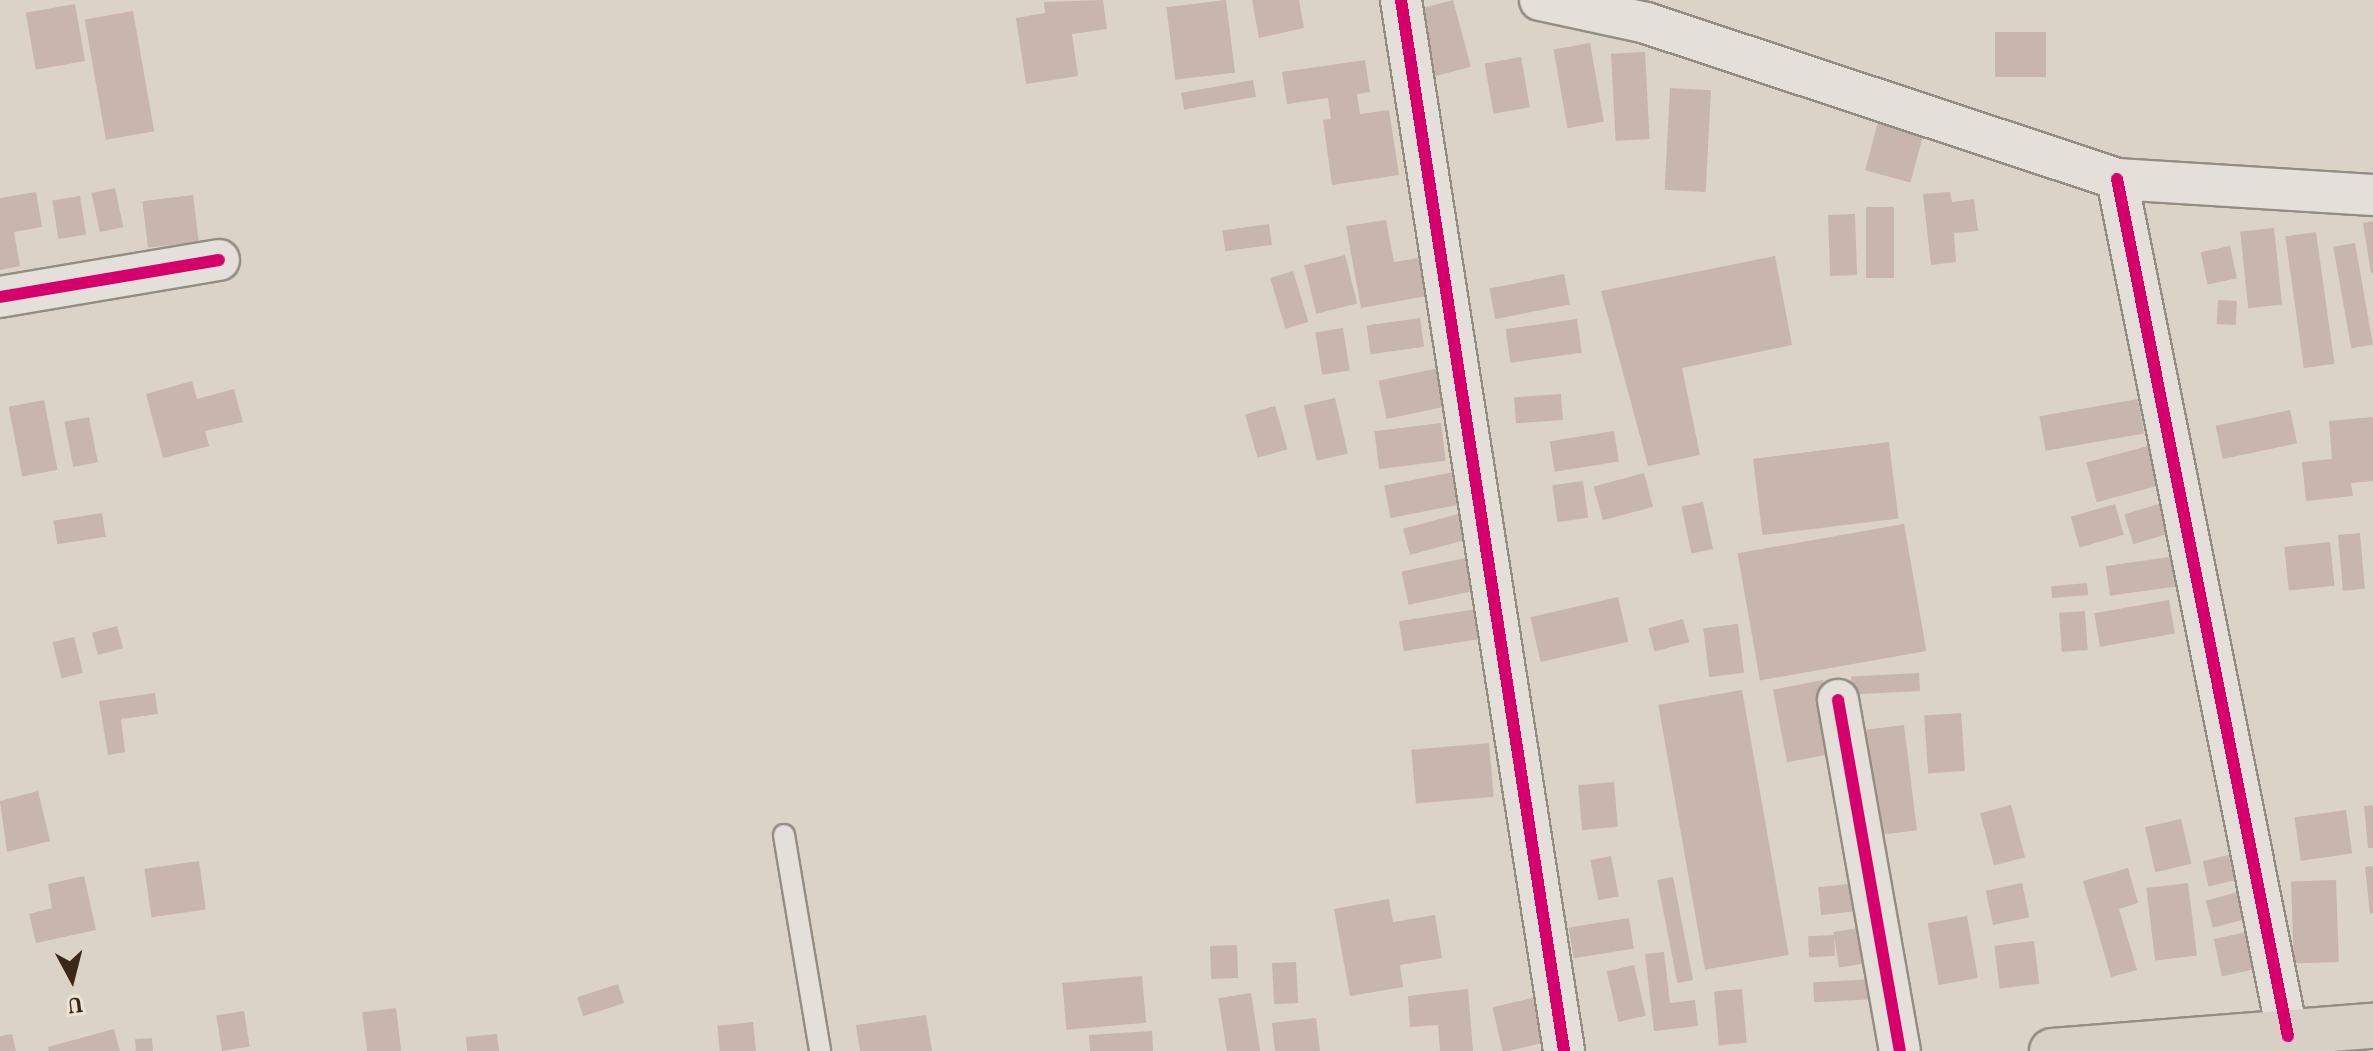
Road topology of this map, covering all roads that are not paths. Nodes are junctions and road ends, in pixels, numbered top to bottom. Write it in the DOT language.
graph roads {
  1 [pos="1401,0"];
  2 [pos="1540,0"];
  3 [pos="2117,179"];
  4 [pos="2373,195"];
  5 [pos="219,260"];
  6 [pos="0,297"];
  7 [pos="1838,700"];
  8 [pos="784,835"];
  9 [pos="2373,1026"];
  10 [pos="2288,1036"];
  11 [pos="820,1051"];
  12 [pos="1564,1051"];
  13 [pos="1900,1051"];
  14 [pos="2052,1051"];
  1 -- 12 [label="street"];
  2 -- 3 [label="street"];
  3 -- 4 [label="street"];
  3 -- 10 [label="street"];
  5 -- 6 [label="street"];
  7 -- 13 [label="street"];
  8 -- 11 [label="lane"];
  9 -- 10 [label="highway"];
  10 -- 14 [label="highway"];
}
